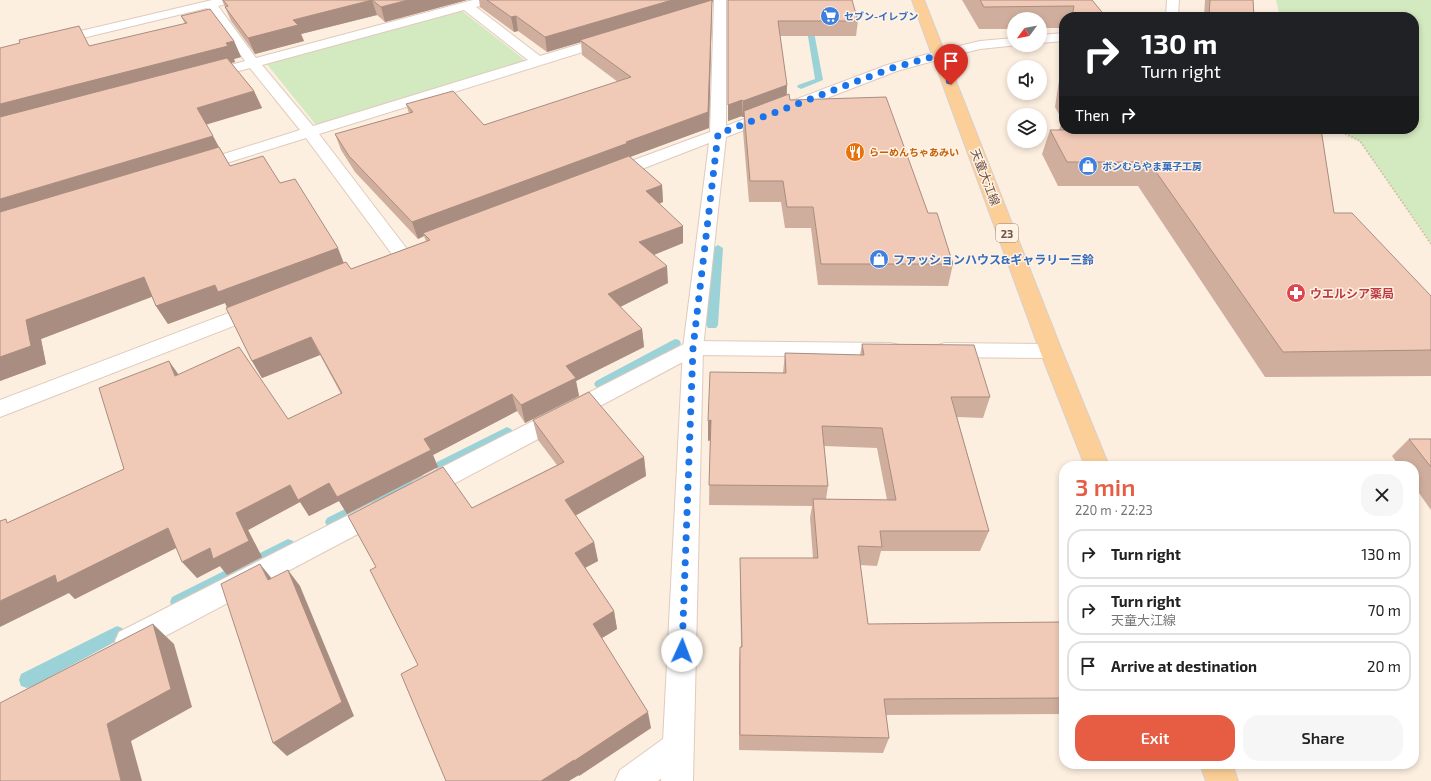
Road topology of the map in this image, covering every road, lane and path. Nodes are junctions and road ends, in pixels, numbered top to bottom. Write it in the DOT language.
graph roads {
  1 [pos="227,0"];
  2 [pos="487,0"];
  3 [pos="918,0"];
  4 [pos="1173,0"];
  5 [pos="210,4"];
  6 [pos="714,5"];
  7 [pos="467,6"];
  8 [pos="1172,12"];
  9 [pos="621,36"];
  10 [pos="1059,37"];
  11 [pos="1047,38"];
  12 [pos="1007,43"];
  13 [pos="0,54"];
  14 [pos="939,55"];
  15 [pos="538,61"];
  16 [pos="254,63"];
  17 [pos="192,80"];
  18 [pos="310,133"];
  19 [pos="718,134"];
  20 [pos="1345,134"];
  21 [pos="182,172"];
  22 [pos="593,181"];
  23 [pos="1431,244"];
  24 [pos="401,253"];
  25 [pos="275,302"];
  26 [pos="693,348"];
  27 [pos="1051,351"];
  28 [pos="0,409"];
  29 [pos="1095,461"];
  30 [pos="113,649"];
  31 [pos="678,747"];
  32 [pos="1218,769"];
  33 [pos="631,781"];
  34 [pos="677,781"];
  35 [pos="1222,781"];
  1 -- 5 [label="street"];
  2 -- 7 [label="street"];
  3 -- 14 [label="main road, 天童大江線 / 23"];
  4 -- 8 [label="street"];
  5 -- 13 [label="street"];
  5 -- 16 [label="street"];
  6 -- 19 [label="street"];
  7 -- 15 [label="street"];
  7 -- 16 [label="street"];
  9 -- 15 [label="street"];
  10 -- 11 [label="street"];
  12 -- 14 [label="street"];
  14 -- 19 [label="street"];
  14 -- 27 [label="main road, 天童大江線 / 23"];
  15 -- 18 [label="street"];
  16 -- 17 [label="street"];
  16 -- 18 [label="street"];
  18 -- 21 [label="street"];
  18 -- 24 [label="street"];
  19 -- 22 [label="street"];
  19 -- 26 [label="street"];
  20 -- 23 [label="path"];
  25 -- 28 [label="street"];
  26 -- 27 [label="street"];
  26 -- 30 [label="street"];
  26 -- 31 [label="street"];
  27 -- 29 [label="main road, 天童大江線 / 23"];
  31 -- 33 [label="street"];
  31 -- 34 [label="street"];
  32 -- 35 [label="main road"];
}
